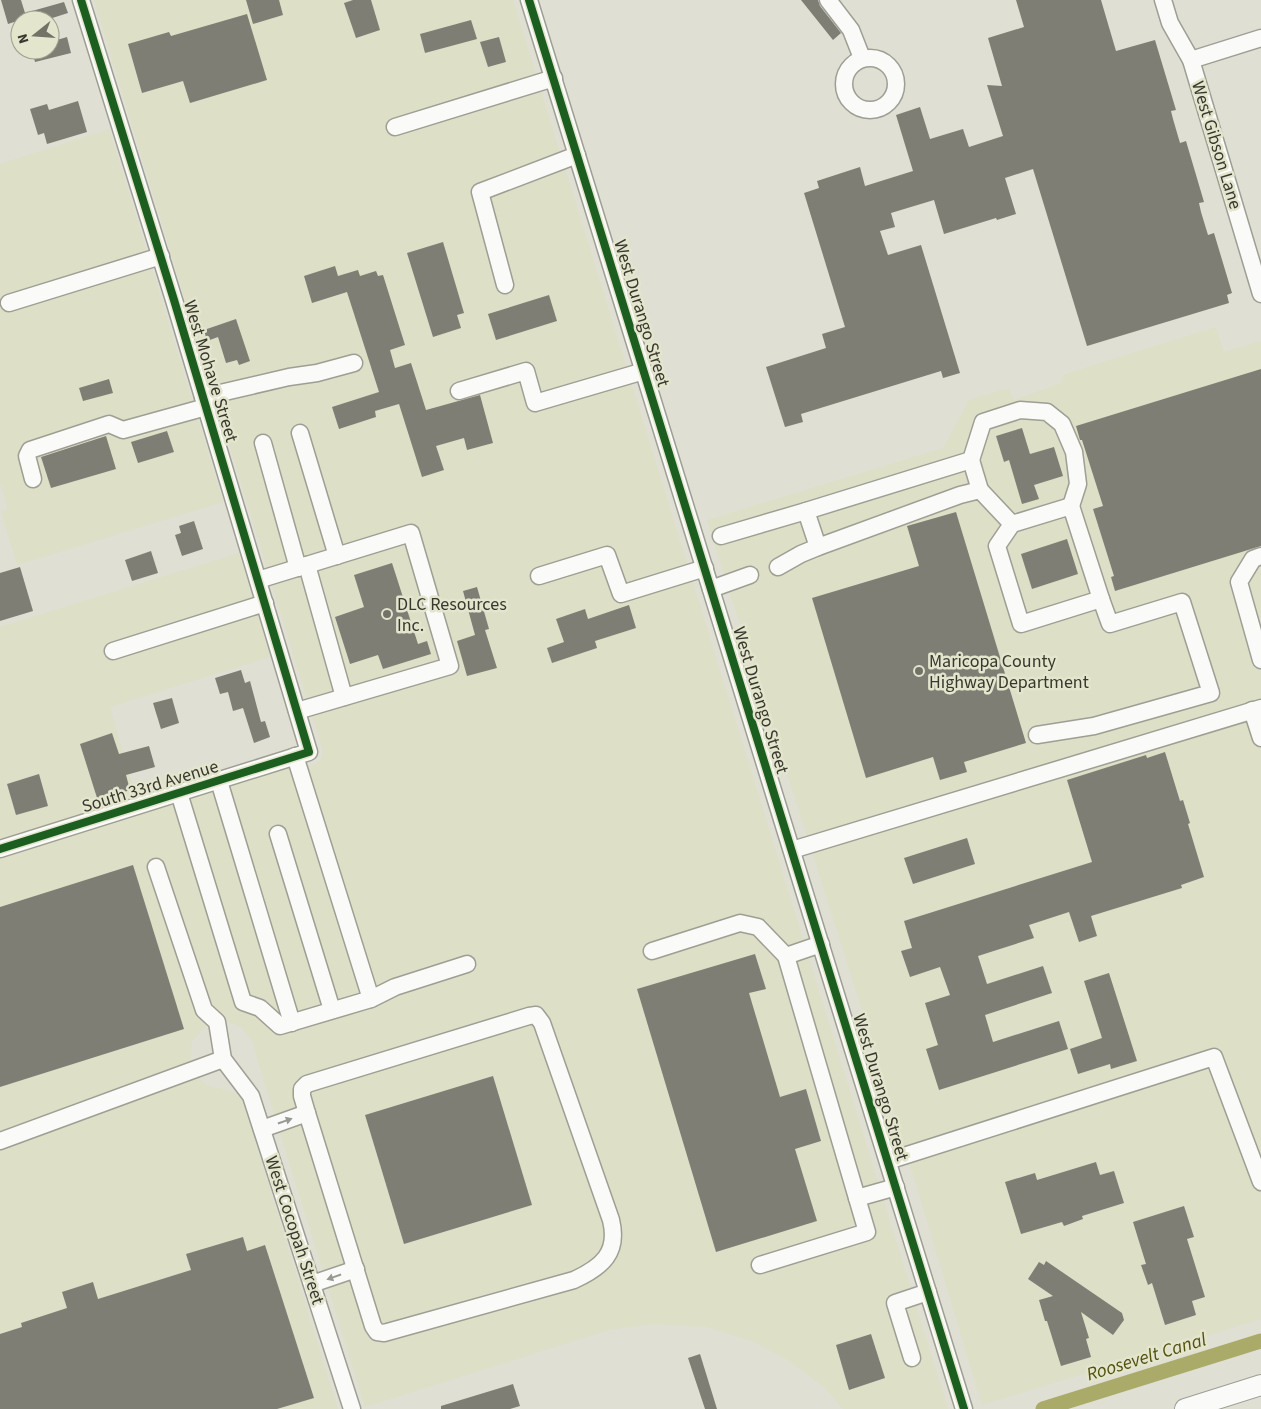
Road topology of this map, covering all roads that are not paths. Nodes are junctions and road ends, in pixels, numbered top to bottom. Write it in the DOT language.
graph roads {
  1 [pos="81,0"];
  2 [pos="530,0"];
  3 [pos="828,0"];
  4 [pos="1163,0"];
  5 [pos="1261,38"];
  6 [pos="862,58"];
  7 [pos="1191,60"];
  8 [pos="554,78"];
  9 [pos="394,127"];
  10 [pos="577,155"];
  11 [pos="161,256"];
  12 [pos="505,285"];
  13 [pos="1261,294"];
  14 [pos="9,303"];
  15 [pos="354,363"];
  16 [pos="644,371"];
  17 [pos="459,391"];
  18 [pos="205,402"];
  19 [pos="300,433"];
  20 [pos="263,443"];
  21 [pos="971,460"];
  22 [pos="33,479"];
  23 [pos="980,490"];
  24 [pos="1071,506"];
  25 [pos="806,511"];
  26 [pos="1012,524"];
  27 [pos="721,536"];
  28 [pos="818,547"];
  29 [pos="337,556"];
  30 [pos="1261,556"];
  31 [pos="302,567"];
  32 [pos="705,568"];
  33 [pos="778,568"];
  34 [pos="539,576"];
  35 [pos="750,576"];
  36 [pos="258,580"];
  37 [pos="711,589"];
  38 [pos="1101,599"];
  39 [pos="265,603"];
  40 [pos="113,651"];
  41 [pos="1261,660"];
  42 [pos="344,697"];
  43 [pos="1256,709"];
  44 [pos="297,711"];
  45 [pos="1037,735"];
  46 [pos="1261,738"];
  47 [pos="302,754"];
  48 [pos="219,781"];
  49 [pos="179,793"];
  50 [pos="278,834"];
  51 [pos="0,849"];
  52 [pos="792,850"];
  53 [pos="156,867"];
  54 [pos="821,944"];
  55 [pos="652,951"];
  56 [pos="786,956"];
  57 [pos="467,964"];
  58 [pos="371,999"];
  59 [pos="332,1010"];
  60 [pos="292,1023"];
  61 [pos="223,1059"];
  62 [pos="307,1113"];
  63 [pos="262,1129"];
  64 [pos="0,1141"];
  65 [pos="888,1161"];
  66 [pos="1261,1182"];
  67 [pos="896,1187"];
  68 [pos="857,1198"];
  69 [pos="760,1265"];
  70 [pos="356,1269"];
  71 [pos="312,1284"];
  72 [pos="928,1292"];
  73 [pos="912,1358"];
  74 [pos="1261,1385"];
  75 [pos="352,1409"];
  76 [pos="964,1409"];
  77 [pos="1185,1409"];
  1 -- 11 [label="street, West Mohave Street"];
  2 -- 8 [label="street, West Durango Street"];
  3 -- 6 [label="street"];
  4 -- 7 [label="street, West Gibson Lane"];
  5 -- 7 [label="street"];
  7 -- 13 [label="street, West Gibson Lane"];
  8 -- 9 [label="street"];
  8 -- 10 [label="street, West Durango Street"];
  10 -- 12 [label="street"];
  10 -- 16 [label="street, West Durango Street"];
  11 -- 14 [label="street"];
  11 -- 18 [label="street, West Mohave Street"];
  15 -- 18 [label="street"];
  16 -- 17 [label="street"];
  16 -- 32 [label="street, West Durango Street"];
  18 -- 22 [label="street"];
  18 -- 36 [label="street, West Mohave Street"];
  19 -- 29 [label="street"];
  20 -- 31 [label="street"];
  21 -- 23 [label="street"];
  21 -- 24 [label="street"];
  21 -- 25 [label="street"];
  23 -- 26 [label="street"];
  23 -- 28 [label="street"];
  24 -- 26 [label="street"];
  24 -- 38 [label="street"];
  25 -- 27 [label="street"];
  25 -- 28 [label="street"];
  26 -- 38 [label="street"];
  28 -- 33 [label="street"];
  29 -- 31 [label="street"];
  29 -- 42 [label="street"];
  30 -- 41 [label="street"];
  31 -- 36 [label="street"];
  31 -- 42 [label="street"];
  32 -- 34 [label="street"];
  32 -- 37 [label="street, West Durango Street"];
  35 -- 37 [label="street"];
  36 -- 39 [label="street, West Mohave Street"];
  37 -- 52 [label="street, West Durango Street"];
  38 -- 45 [label="street"];
  39 -- 40 [label="street"];
  39 -- 44 [label="street, West Mohave Street"];
  42 -- 44 [label="street"];
  43 -- 46 [label="street"];
  43 -- 52 [label="street"];
  44 -- 47 [label="street, West Mohave Street"];
  47 -- 48 [label="street, South 33rd Avenue"];
  47 -- 58 [label="street, West Mohave Street"];
  48 -- 49 [label="street, South 33rd Avenue"];
  48 -- 60 [label="street"];
  49 -- 51 [label="street, South 33rd Avenue"];
  49 -- 60 [label="street"];
  50 -- 59 [label="street"];
  52 -- 54 [label="street, West Durango Street"];
  53 -- 61 [label="street"];
  54 -- 56 [label="street"];
  54 -- 65 [label="street, West Durango Street"];
  55 -- 56 [label="street"];
  56 -- 68 [label="street"];
  57 -- 58 [label="street"];
  58 -- 59 [label="street"];
  59 -- 60 [label="street"];
  61 -- 63 [label="street, West Cocopah Street"];
  61 -- 64 [label="street"];
  63 -- 62 [label="street, one-way"];
  62 -- 70 [label="street"];
  62 -- 70 [label="street"];
  63 -- 71 [label="street, West Cocopah Street"];
  65 -- 66 [label="street"];
  65 -- 67 [label="street, West Durango Street"];
  67 -- 68 [label="street"];
  67 -- 72 [label="street, West Durango Street"];
  68 -- 69 [label="street"];
  70 -- 71 [label="street, one-way"];
  71 -- 75 [label="street, West Cocopah Street"];
  72 -- 73 [label="street"];
  72 -- 76 [label="street, West Durango Street"];
  74 -- 77 [label="main road"];
}
